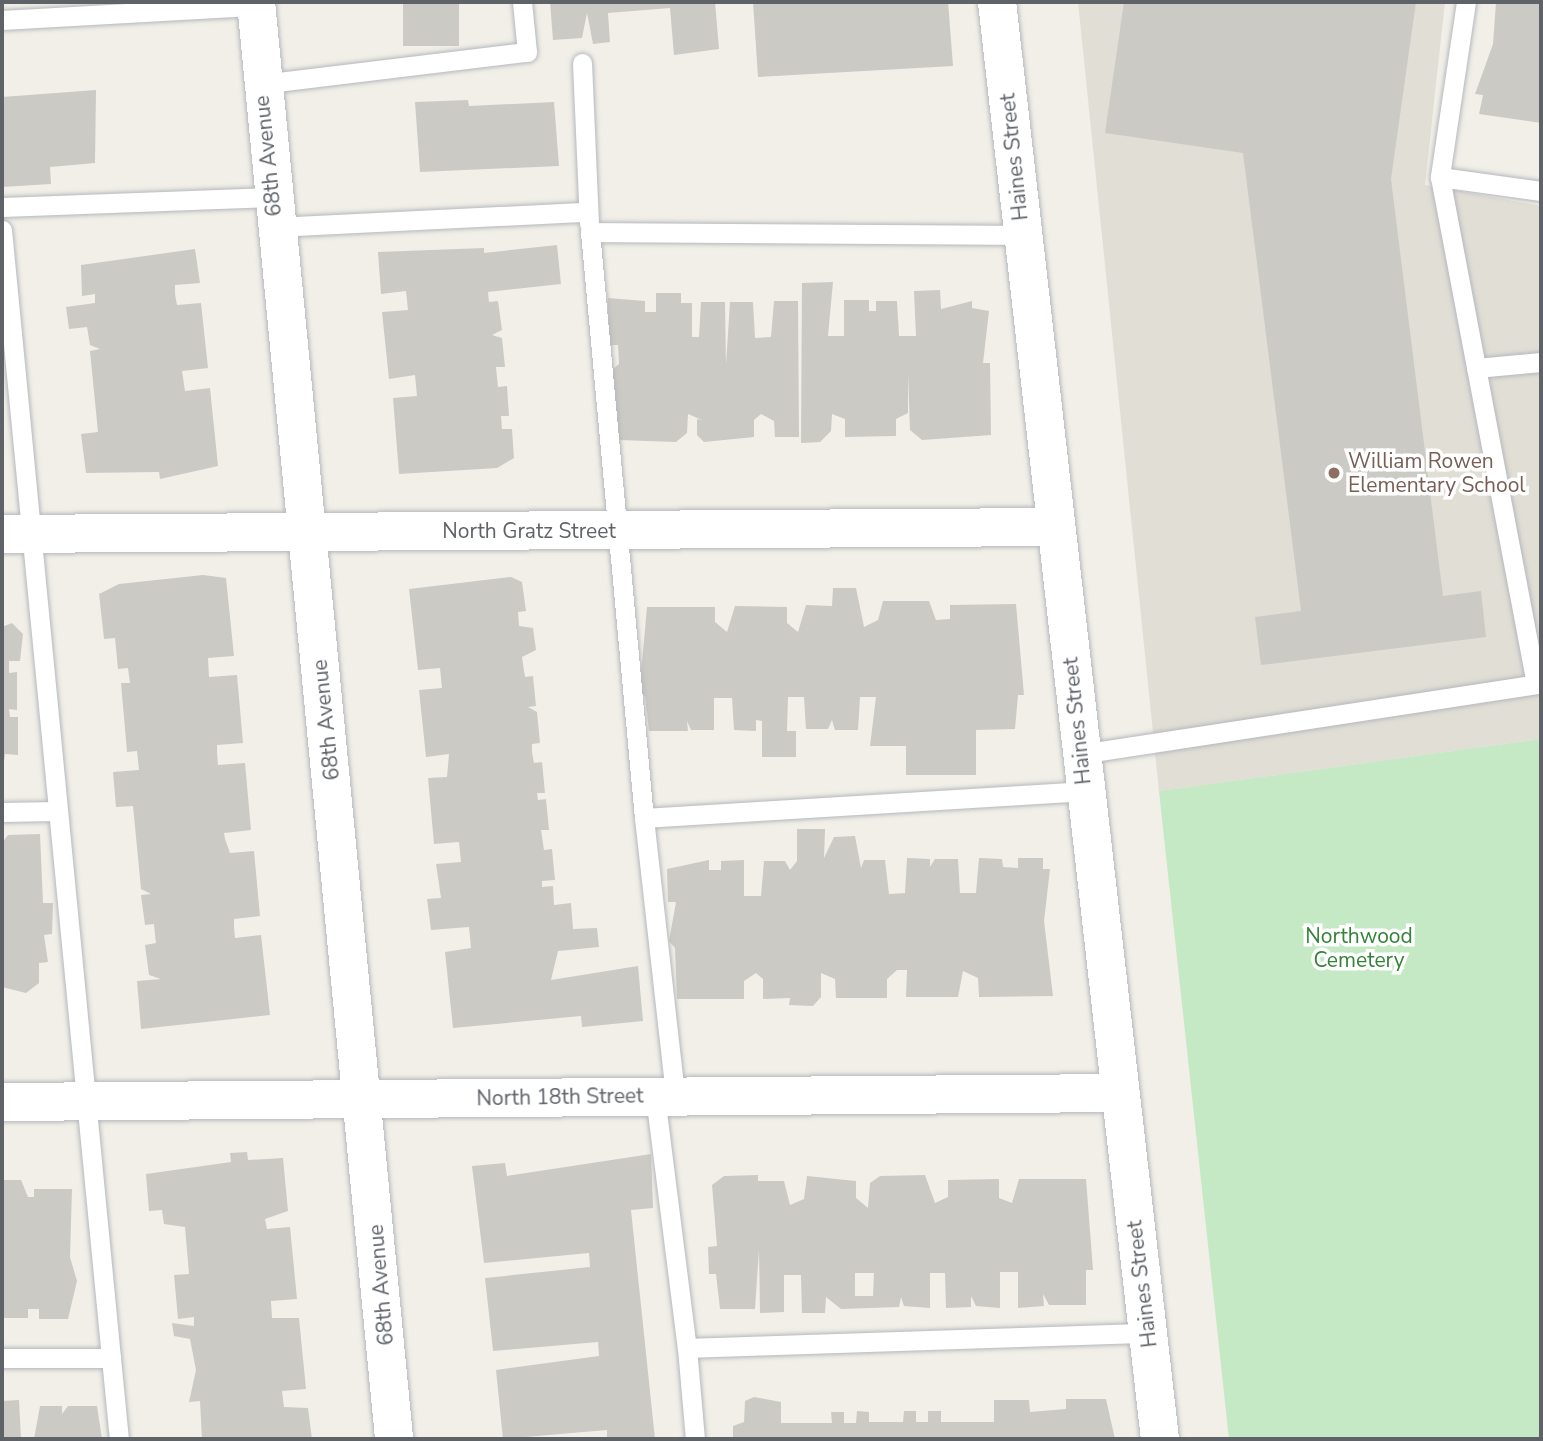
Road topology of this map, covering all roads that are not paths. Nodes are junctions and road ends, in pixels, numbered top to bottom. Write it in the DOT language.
graph roads {
  1 [pos="522,2"];
  2 [pos="997,2"];
  3 [pos="1466,2"];
  4 [pos="256,4"];
  5 [pos="2,20"];
  6 [pos="582,63"];
  7 [pos="261,84"];
  8 [pos="1440,177"];
  9 [pos="1541,191"];
  10 [pos="2,207"];
  11 [pos="274,212"];
  12 [pos="587,212"];
  13 [pos="2,230"];
  14 [pos="590,232"];
  15 [pos="1023,235"];
  16 [pos="1541,362"];
  17 [pos="1476,368"];
  18 [pos="1055,527"];
  19 [pos="615,530"];
  20 [pos="307,533"];
  21 [pos="16,534"];
  22 [pos="1538,684"];
  23 [pos="1081,754"];
  24 [pos="1085,792"];
  25 [pos="57,811"];
  26 [pos="2,812"];
  27 [pos="644,818"];
  28 [pos="1119,1093"];
  29 [pos="665,1096"];
  30 [pos="364,1099"];
  31 [pos="86,1101"];
  32 [pos="2,1102"];
  33 [pos="1147,1333"];
  34 [pos="687,1348"];
  35 [pos="2,1357"];
  36 [pos="111,1358"];
  37 [pos="119,1439"];
  38 [pos="394,1439"];
  39 [pos="695,1439"];
  40 [pos="1160,1439"];
  1 -- 7 [label="lane"];
  2 -- 15 [label="street, Haines Street"];
  3 -- 8 [label="lane"];
  4 -- 5 [label="lane"];
  4 -- 7 [label="street, 68th Avenue"];
  6 -- 12 [label="lane"];
  7 -- 11 [label="street, 68th Avenue"];
  8 -- 9 [label="lane"];
  8 -- 17 [label="lane"];
  10 -- 11 [label="lane"];
  11 -- 12 [label="lane"];
  11 -- 20 [label="street, 68th Avenue"];
  12 -- 14 [label="lane"];
  13 -- 21 [label="lane"];
  14 -- 15 [label="lane"];
  14 -- 19 [label="lane"];
  15 -- 18 [label="street, Haines Street"];
  16 -- 17 [label="lane"];
  17 -- 22 [label="lane"];
  18 -- 19 [label="street, North Gratz Street"];
  18 -- 23 [label="street, Haines Street"];
  19 -- 20 [label="street, North Gratz Street"];
  19 -- 27 [label="lane"];
  20 -- 21 [label="street, North Gratz Street"];
  20 -- 30 [label="street, 68th Avenue"];
  21 -- 25 [label="lane"];
  22 -- 23 [label="lane"];
  23 -- 24 [label="street, Haines Street"];
  24 -- 27 [label="lane"];
  24 -- 28 [label="street, Haines Street"];
  25 -- 26 [label="lane"];
  25 -- 31 [label="lane"];
  27 -- 29 [label="lane"];
  28 -- 29 [label="street, North 18th Street"];
  28 -- 33 [label="street, Haines Street"];
  29 -- 30 [label="street, North 18th Street"];
  29 -- 34 [label="lane"];
  30 -- 31 [label="street, North 18th Street"];
  30 -- 38 [label="street, 68th Avenue"];
  31 -- 32 [label="street, North 18th Street"];
  31 -- 36 [label="lane"];
  33 -- 34 [label="lane"];
  33 -- 40 [label="street, Haines Street"];
  34 -- 39 [label="lane"];
  35 -- 36 [label="lane"];
  36 -- 37 [label="lane"];
}
